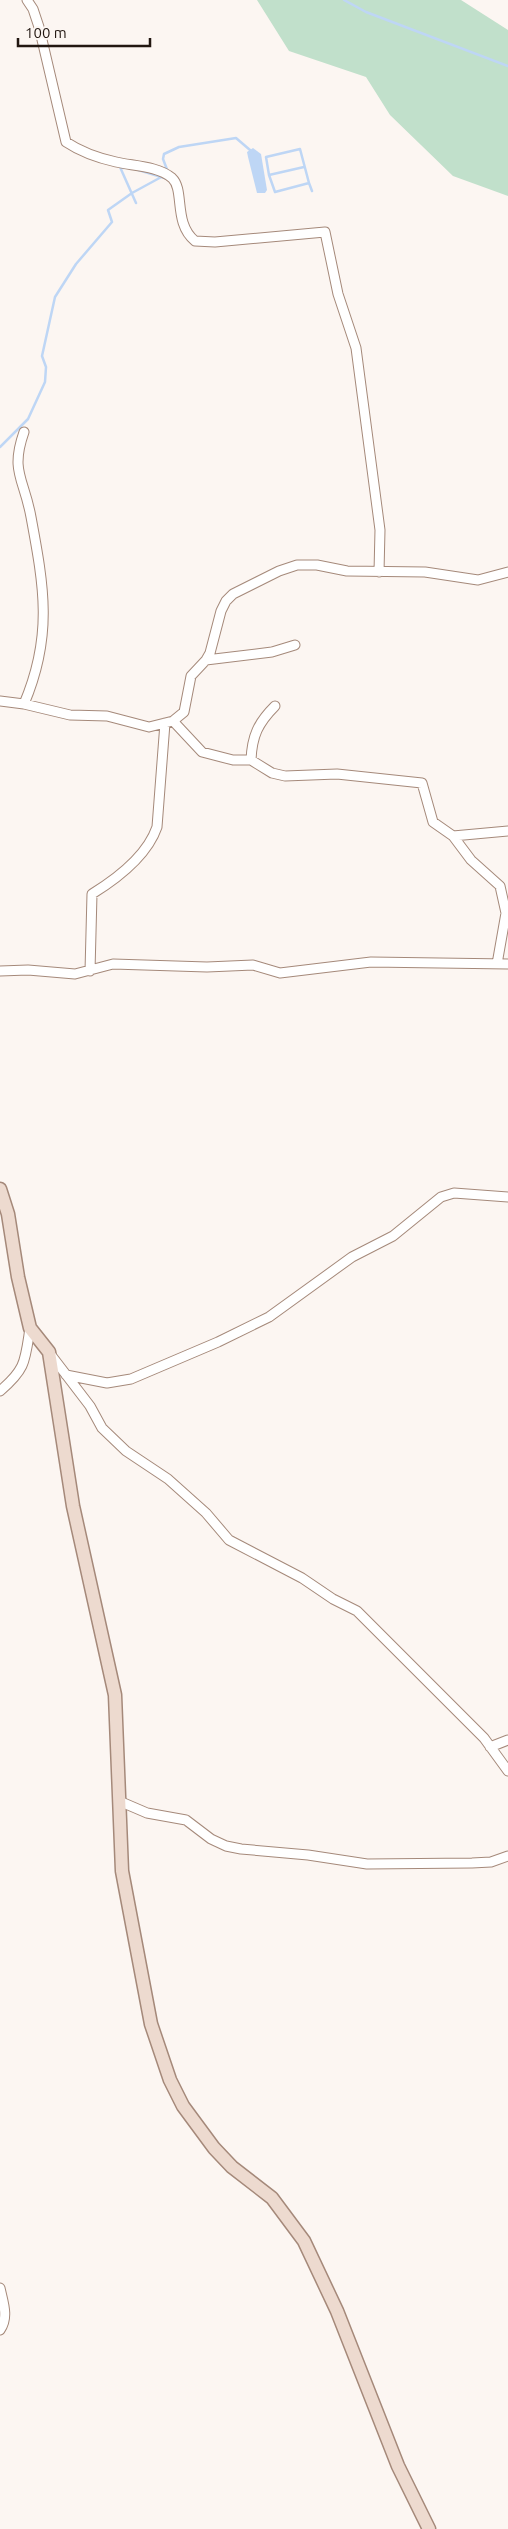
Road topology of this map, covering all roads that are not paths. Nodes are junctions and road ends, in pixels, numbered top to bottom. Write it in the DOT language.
graph roads {
  1 [pos="27,0"];
  2 [pos="24,432"];
  3 [pos="379,572"];
  4 [pos="508,572"];
  5 [pos="295,645"];
  6 [pos="206,660"];
  7 [pos="0,701"];
  8 [pos="24,704"];
  9 [pos="275,706"];
  10 [pos="169,722"];
  11 [pos="251,760"];
  12 [pos="508,831"];
  13 [pos="453,836"];
  14 [pos="497,964"];
  15 [pos="508,964"];
  16 [pos="90,971"];
  17 [pos="0,972"];
  18 [pos="0,1189"];
  19 [pos="508,1197"];
  20 [pos="30,1328"];
  21 [pos="48,1352"];
  22 [pos="66,1375"];
  23 [pos="0,1391"];
  24 [pos="508,1740"];
  25 [pos="490,1747"];
  26 [pos="508,1771"];
  27 [pos="119,1801"];
  28 [pos="508,1856"];
  29 [pos="0,2288"];
  30 [pos="0,2330"];
  31 [pos="430,2529"];
  1 -- 3 [label="street"];
  2 -- 8 [label="street"];
  3 -- 4 [label="street"];
  3 -- 6 [label="street"];
  5 -- 6 [label="street"];
  6 -- 10 [label="street"];
  7 -- 8 [label="street"];
  8 -- 10 [label="street"];
  9 -- 11 [label="street"];
  10 -- 11 [label="street"];
  10 -- 16 [label="street"];
  11 -- 13 [label="street"];
  12 -- 13 [label="street"];
  13 -- 14 [label="street"];
  14 -- 15 [label="street"];
  14 -- 16 [label="street"];
  16 -- 17 [label="street"];
  18 -- 20 [label="street"];
  19 -- 22 [label="street"];
  20 -- 21 [label="street"];
  20 -- 23 [label="street"];
  21 -- 22 [label="street"];
  21 -- 27 [label="street"];
  22 -- 25 [label="street"];
  24 -- 25 [label="street"];
  25 -- 26 [label="street"];
  27 -- 28 [label="street"];
  27 -- 31 [label="street"];
  29 -- 30 [label="street"];
}
